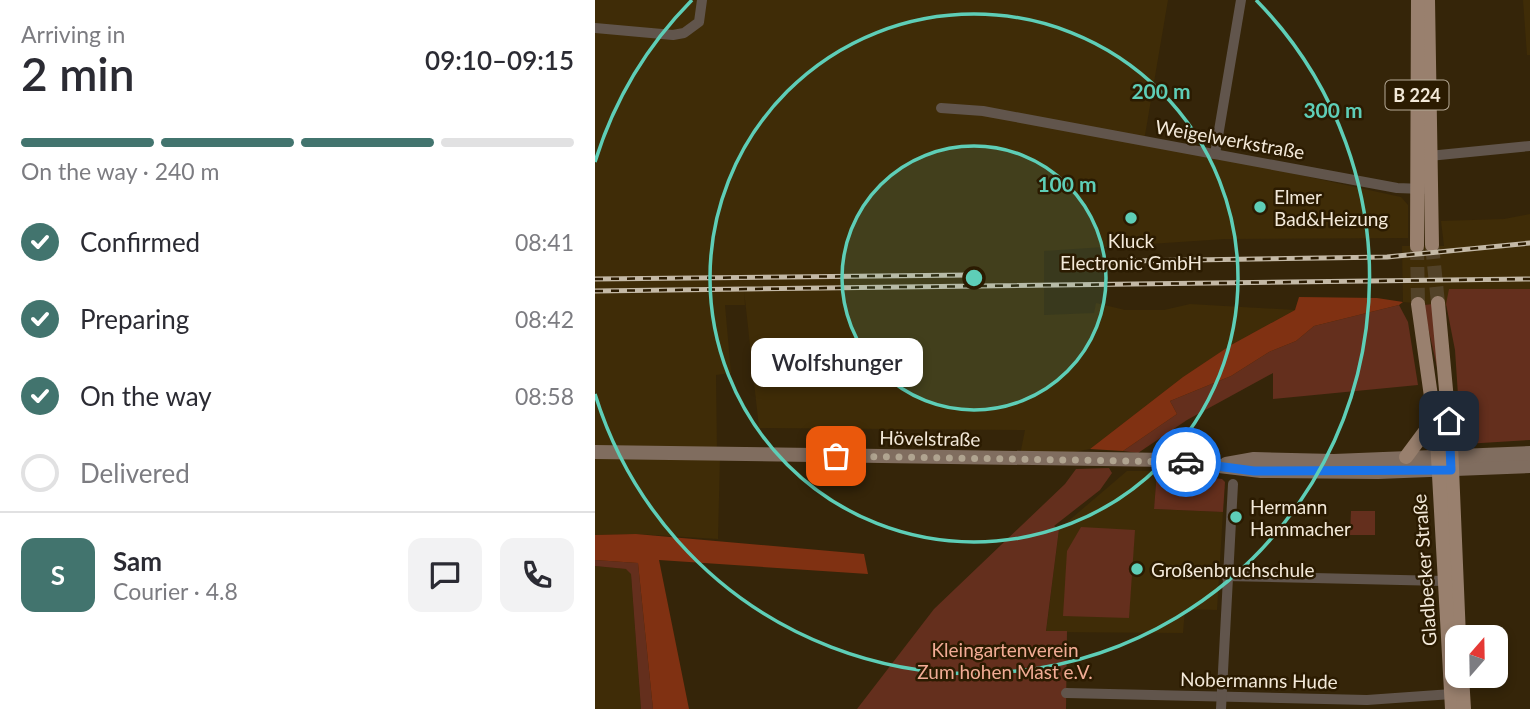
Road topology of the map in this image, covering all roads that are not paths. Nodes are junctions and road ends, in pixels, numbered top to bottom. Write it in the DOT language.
graph roads {
  1 [pos="702,0"];
  2 [pos="1241,0"];
  3 [pos="1418,0"];
  4 [pos="1428,0"];
  5 [pos="595,28"];
  6 [pos="941,108"];
  7 [pos="1530,146"];
  8 [pos="1215,154"];
  9 [pos="1429,156"];
  10 [pos="1423,189"];
  11 [pos="1432,245"];
  12 [pos="1417,246"];
  13 [pos="1438,303"];
  14 [pos="1418,304"];
  15 [pos="1434,418"];
  16 [pos="595,452"];
  17 [pos="1530,453"];
  18 [pos="1406,457"];
  19 [pos="1445,463"];
  20 [pos="1222,465"];
  21 [pos="1530,466"];
  22 [pos="1233,484"];
  23 [pos="1226,576"];
  24 [pos="1444,581"];
  25 [pos="1458,625"];
  26 [pos="1463,688"];
  27 [pos="1066,694"];
  28 [pos="1222,697"];
  29 [pos="1452,701"];
  30 [pos="1221,709"];
  31 [pos="1464,709"];
  1 -- 5 [label="street"];
  2 -- 8 [label="street"];
  3 -- 10 [label="main road, B 224"];
  4 -- 9 [label="main road, B 224"];
  6 -- 8 [label="street, Weigelwerkstraße"];
  7 -- 9 [label="street"];
  8 -- 10 [label="street, Weigelwerkstraße"];
  9 -- 10 [label="main road, B 224"];
  10 -- 11 [label="main road, B 224"];
  10 -- 12 [label="main road, B 224"];
  13 -- 19 [label="main road, Gladbecker Straße"];
  14 -- 15 [label="main road, Gladbecker Straße"];
  15 -- 18 [label="main road"];
  15 -- 19 [label="main road, Gladbecker Straße"];
  16 -- 20 [label="main road, Hövelstraße"];
  17 -- 19 [label="main road, Hövelstraße"];
  18 -- 19 [label="main road, Hövelstraße"];
  18 -- 20 [label="main road, Hövelstraße"];
  19 -- 20 [label="main road, Hövelstraße"];
  19 -- 21 [label="main road, Hövelstraße"];
  19 -- 24 [label="main road, Gladbecker Straße"];
  19 -- 25 [label="main road, Gladbecker Straße"];
  22 -- 23 [label="street"];
  23 -- 24 [label="street"];
  23 -- 28 [label="street"];
  24 -- 29 [label="main road, Gladbecker Straße"];
  26 -- 31 [label="main road"];
  27 -- 28 [label="street, Nobermanns Hude"];
  28 -- 29 [label="street, Nobermanns Hude"];
  28 -- 30 [label="street"];
}
